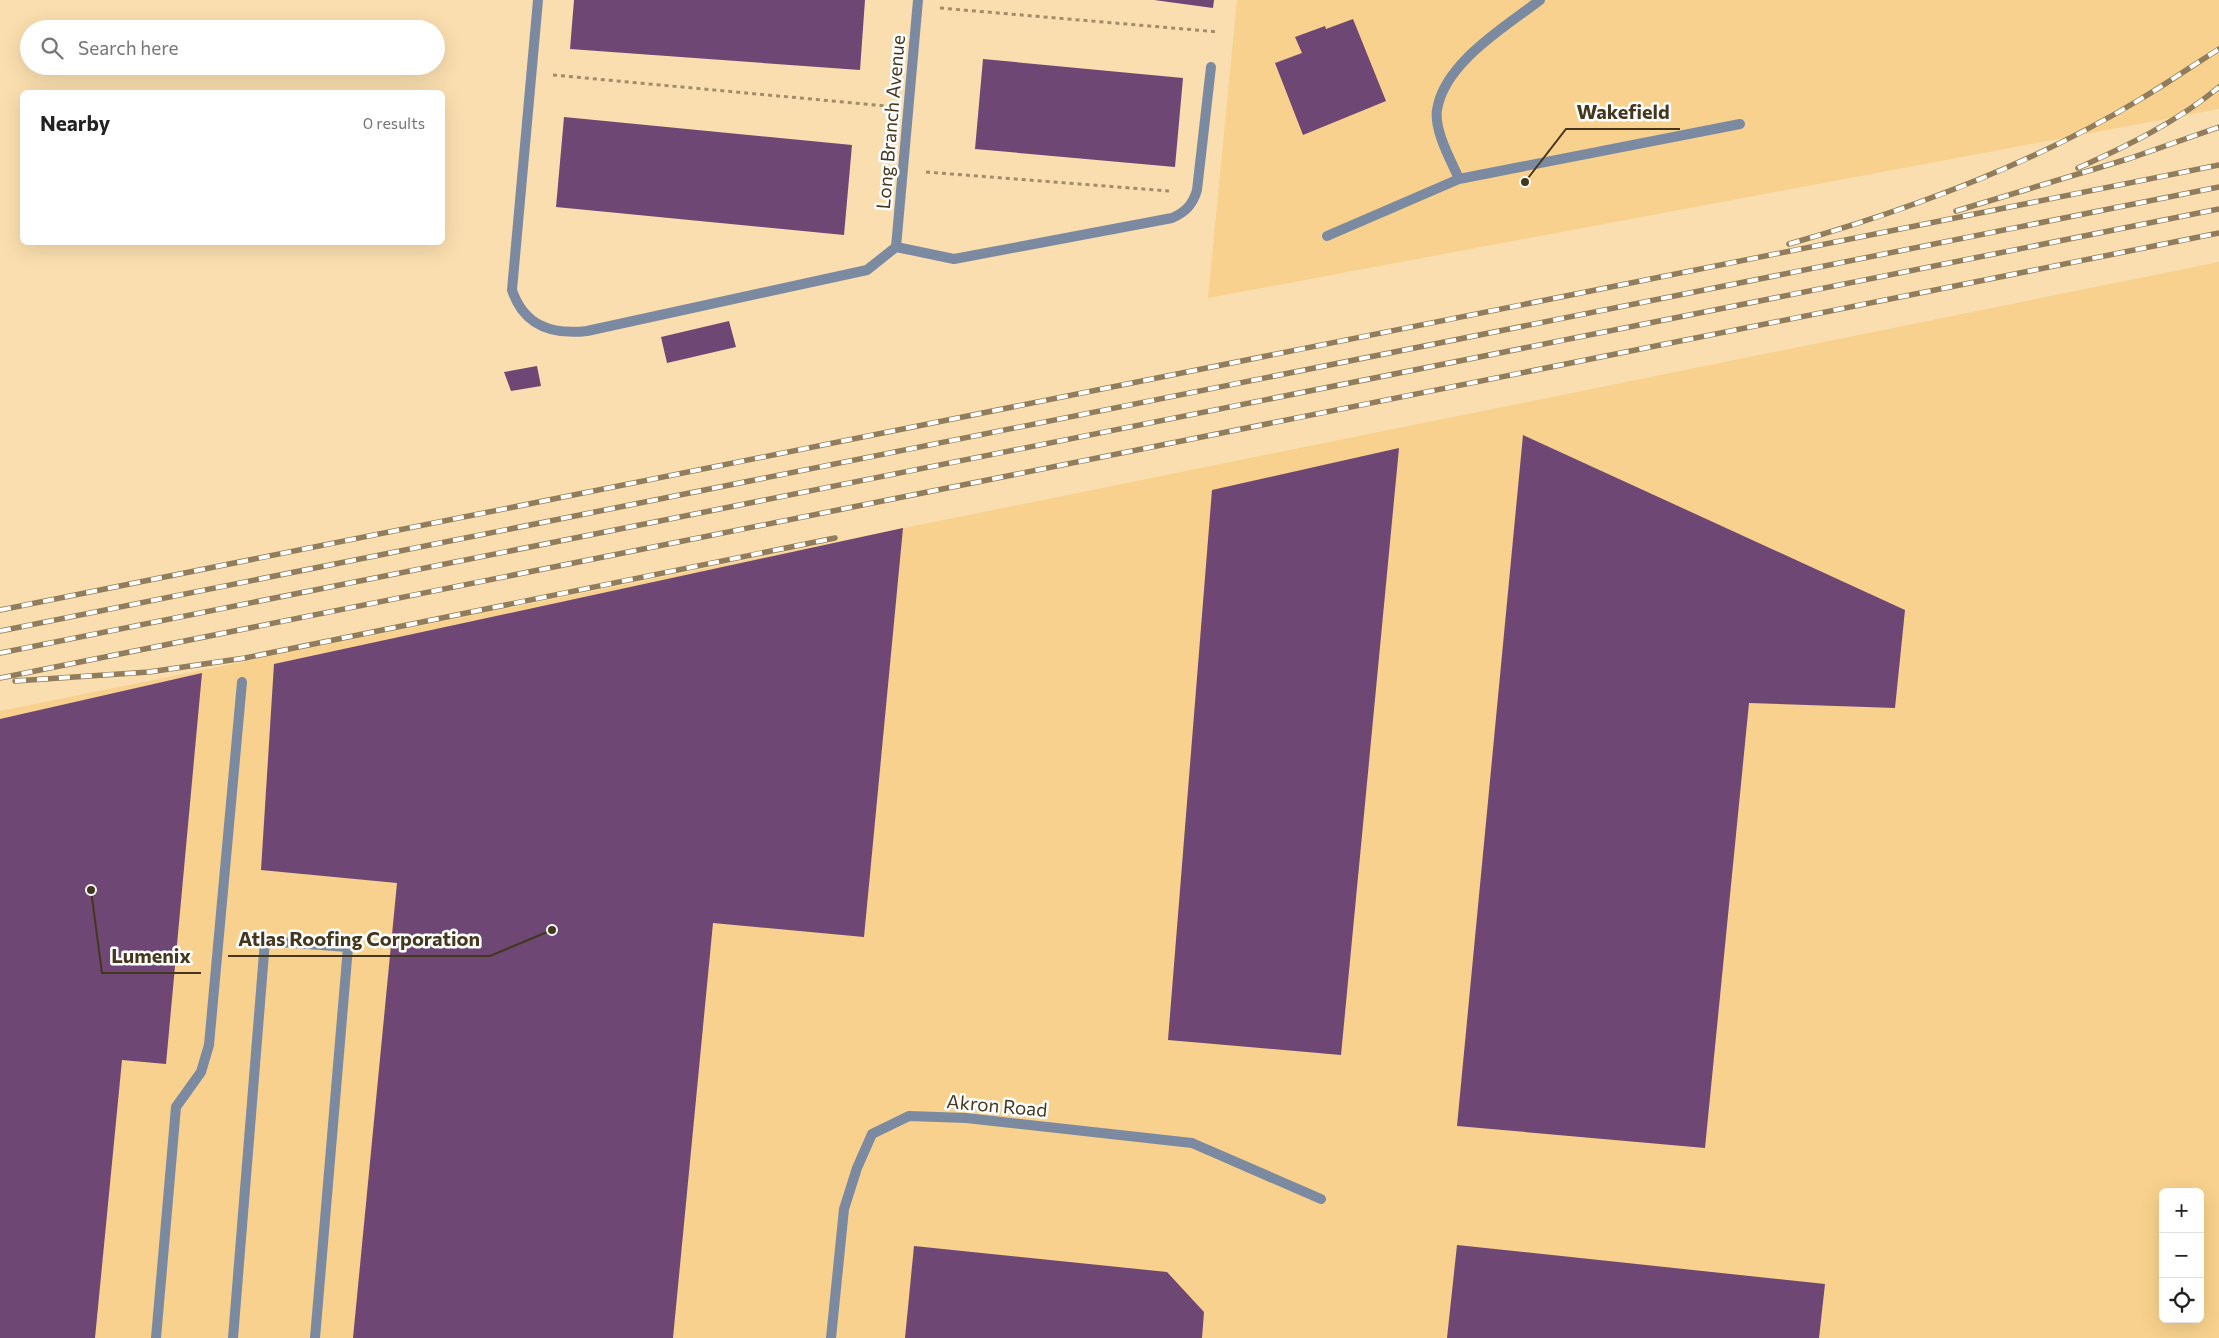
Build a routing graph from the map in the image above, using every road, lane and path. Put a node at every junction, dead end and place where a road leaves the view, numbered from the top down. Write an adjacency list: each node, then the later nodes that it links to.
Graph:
1 (538, 0): 13 (street)
2 (1540, 0): 10 (street)
3 (917, 3): 4 (path); 9 (street, Long Branch Avenue)
4 (1219, 32)
5 (1210, 66): 11 (street)
6 (555, 75): 7 (path)
7 (864, 104)
8 (1740, 124): 10 (street)
9 (903, 170): 11 (path); 13 (street, Long Branch Avenue)
10 (1459, 178): 12 (street)
11 (1196, 193): 13 (street)
12 (1327, 236)
13 (896, 247)
14 (242, 682): 16 (street)
15 (1322, 1199): 19 (street, Akron Road)
16 (156, 1338)
17 (233, 1338): 18 (street)
18 (315, 1338)
19 (831, 1338)

